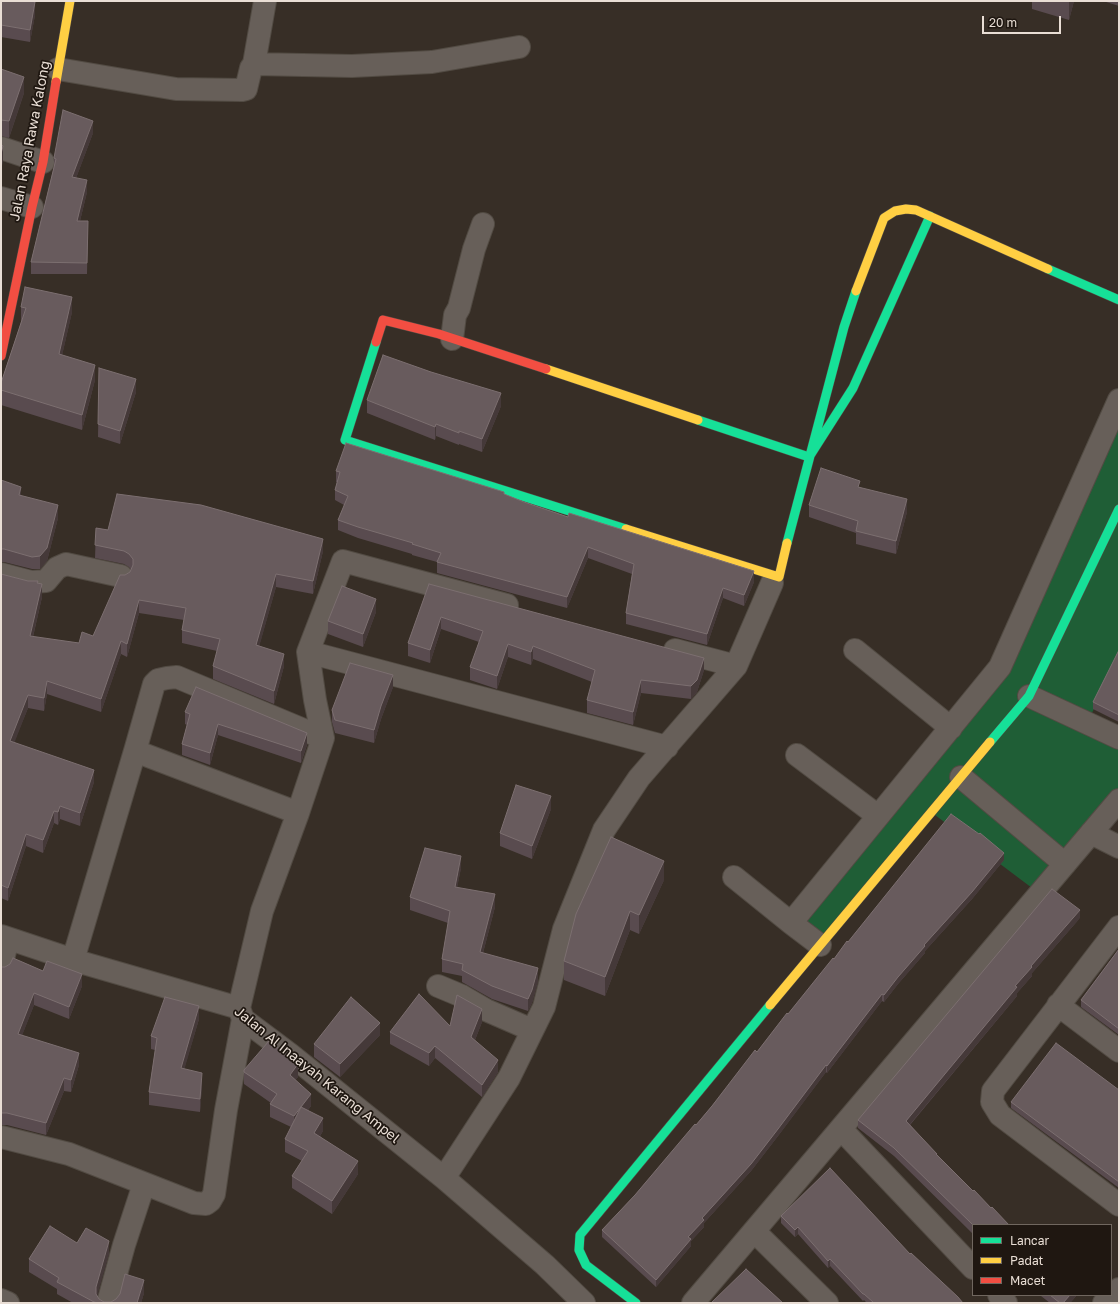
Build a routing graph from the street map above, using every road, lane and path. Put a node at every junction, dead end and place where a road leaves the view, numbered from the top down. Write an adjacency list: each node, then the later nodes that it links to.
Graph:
1 (70, 1): 5 (street, Jalan Raya Rawa Kalong)
2 (265, 1): 4 (street)
3 (519, 47): 4 (street)
4 (254, 64): 5 (street)
5 (58, 70): 7 (street, Jalan Raya Rawa Kalong)
6 (1, 148): 7 (street)
7 (43, 162): 9 (street, Jalan Raya Rawa Kalong)
8 (1, 198): 9 (street)
9 (32, 207): 14 (street, Jalan Raya Rawa Kalong)
10 (930, 216): 12 (street); 16 (street); 16 (street)
11 (483, 224): 13 (street)
12 (1119, 300)
13 (452, 338): 16 (street); 16 (street)
14 (1, 356)
15 (1119, 400): 27 (street)
16 (809, 457)
17 (1119, 510): 26 (street)
18 (1, 574): 19 (street)
19 (121, 576)
20 (772, 583): 25 (street)
21 (528, 611): 24 (street)
22 (659, 646): 25 (street)
23 (855, 650): 27 (street)
24 (308, 652): 28 (street); 30 (street)
25 (736, 666): 30 (street)
26 (1029, 696): 29 (street); 33 (street)
27 (951, 728): 36 (street)
28 (323, 738): 31 (street); 35 (street)
29 (1119, 738)
30 (667, 747): 49 (street)
31 (135, 752): 35 (street); 44 (street)
32 (797, 755): 36 (street)
33 (961, 777): 39 (street); 42 (street)
34 (1119, 800): 37 (street)
35 (298, 812): 48 (street)
36 (878, 816): 42 (street)
37 (1091, 833): 38 (street); 39 (street)
38 (1119, 847)
39 (1065, 864): 51 (street)
40 (734, 878): 42 (street)
41 (1119, 927): 47 (street)
42 (806, 935): 63 (street)
43 (5, 937): 44 (street, Jalan Al Inaayah Karang Ampel); 45 (street)
44 (73, 960): 48 (street, Jalan Al Inaayah Karang Ampel)
45 (1, 967)
46 (438, 986): 49 (street)
47 (1058, 1005): 50 (street); 55 (street)
48 (241, 1013): 53 (street, Jalan Al Inaayah Karang Ampel); 54 (street)
49 (532, 1030): 53 (street)
50 (1119, 1051)
51 (841, 1129): 56 (street); 57 (street)
52 (1, 1137): 54 (street)
53 (444, 1178): 62 (street, Jalan Al Inaayah Karang Ampel)
54 (144, 1184): 61 (street)
55 (1119, 1205)
56 (754, 1231): 64 (street); 65 (street)
57 (972, 1267)
58 (1112, 1296): 66 (street)
59 (1, 1300): 60 (street)
60 (8, 1303)
61 (108, 1303)
62 (584, 1303)
63 (636, 1303)
64 (693, 1303)
65 (827, 1303)
66 (1104, 1303)

